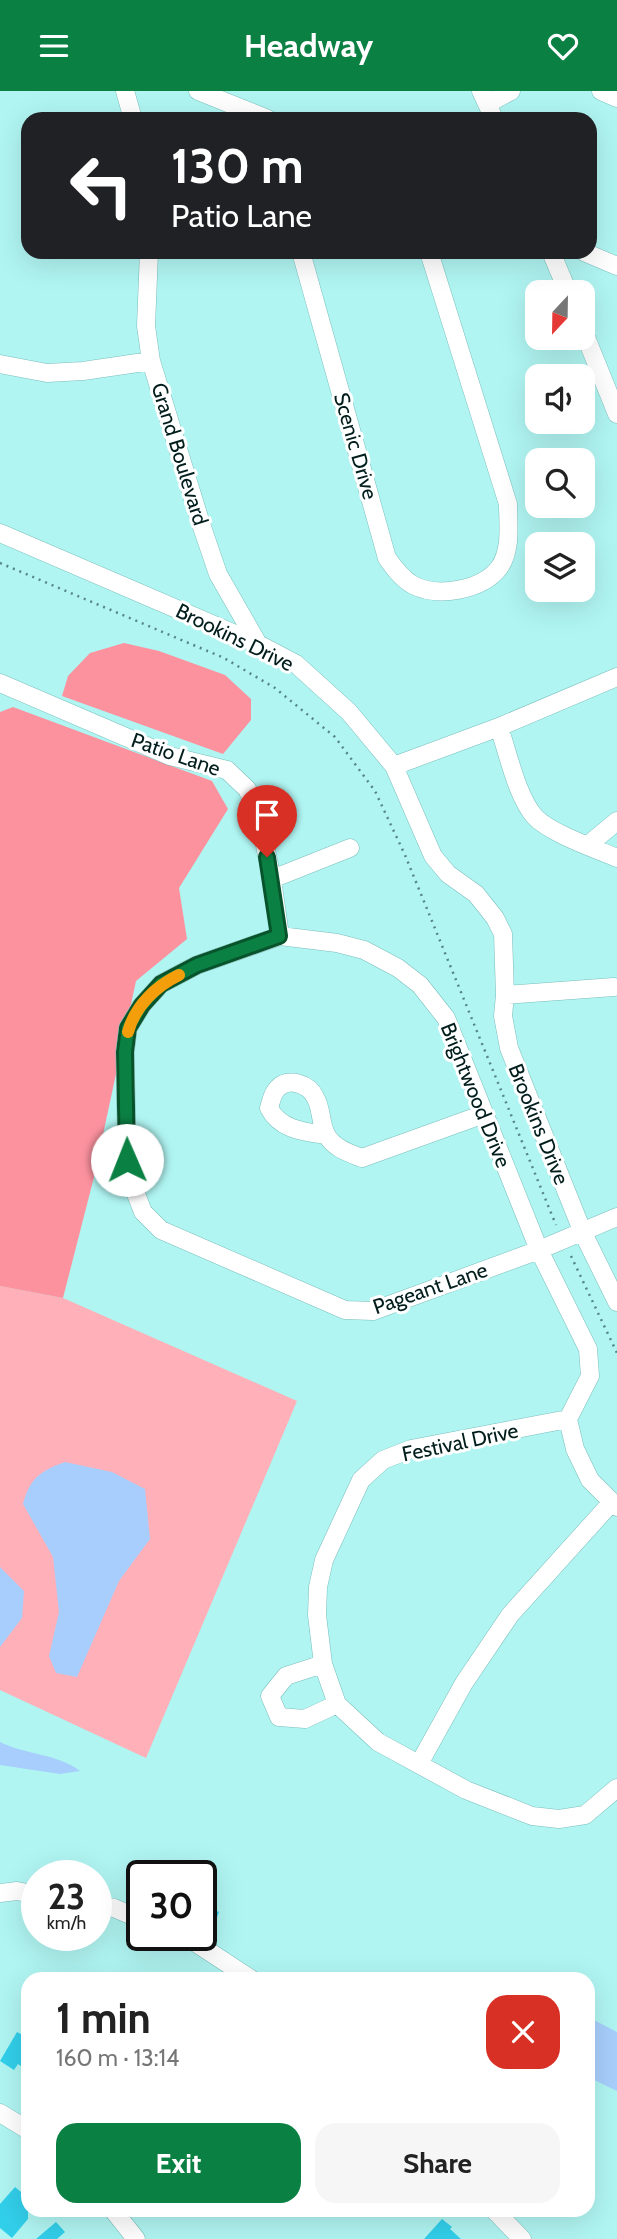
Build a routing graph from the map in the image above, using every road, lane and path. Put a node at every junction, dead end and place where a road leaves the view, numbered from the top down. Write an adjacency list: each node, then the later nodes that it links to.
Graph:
1 (125, 91): 7 (street)
2 (198, 91): 8 (street)
3 (511, 91): 6 (street)
4 (601, 91): 5 (street)
5 (617, 98)
6 (488, 105)
7 (131, 112)
8 (250, 112)
9 (597, 258): 14 (street)
10 (149, 259): 17 (street, Grand Boulevard)
11 (303, 259): 12 (street, Scenic Drive)
12 (431, 259)
13 (554, 259): 15 (street)
14 (617, 266)
15 (563, 280)
16 (591, 350): 19 (street)
17 (151, 361): 18 (street); 21 (street, Grand Boulevard)
18 (0, 364)
19 (617, 414)
20 (0, 533): 21 (street, Brookins Drive)
21 (258, 644): 25 (street, Brookins Drive)
22 (617, 677): 24 (street)
23 (0, 683): 30 (street, Patio Lane)
24 (499, 727): 25 (street); 27 (street)
25 (394, 766): 33 (street, Brookins Drive)
26 (617, 821): 27 (street)
27 (588, 845): 29 (street)
28 (350, 848): 30 (street)
29 (617, 858)
30 (272, 879): 31 (street, Patio Lane)
31 (279, 936): 34 (street, Brightwood Drive); 37 (street, Brightwood Drive)
32 (614, 987): 33 (street)
33 (505, 995): 38 (street, Brookins Drive)
34 (484, 1114): 35 (street); 39 (street, Brightwood Drive)
35 (326, 1135)
36 (617, 1217): 38 (street, Pageant Lane)
37 (161, 1230): 39 (street, Pageant Lane)
38 (583, 1233): 39 (street, Pageant Lane); 41 (street, Brookins Drive)
39 (539, 1250): 43 (street, Brightwood Drive)
40 (569, 1252): 42 (path)
41 (617, 1302)
42 (617, 1353)
43 (568, 1419): 44 (street); 45 (street, Festival Drive)
44 (614, 1505): 47 (street)
45 (323, 1664): 46 (street, Festival Drive); 46 (street)
46 (337, 1704): 47 (street, Festival Drive)
47 (419, 1764): 48 (street, Festival Drive)
48 (617, 1788)
49 (21, 1892): 50 (street)
50 (0, 1893)
51 (208, 1951): 52 (street)
52 (240, 1972)
53 (0, 2113): 54 (street)
54 (21, 2126)
55 (119, 2217): 57 (street)
56 (501, 2217): 58 (street)
57 (136, 2239)
58 (522, 2239)

